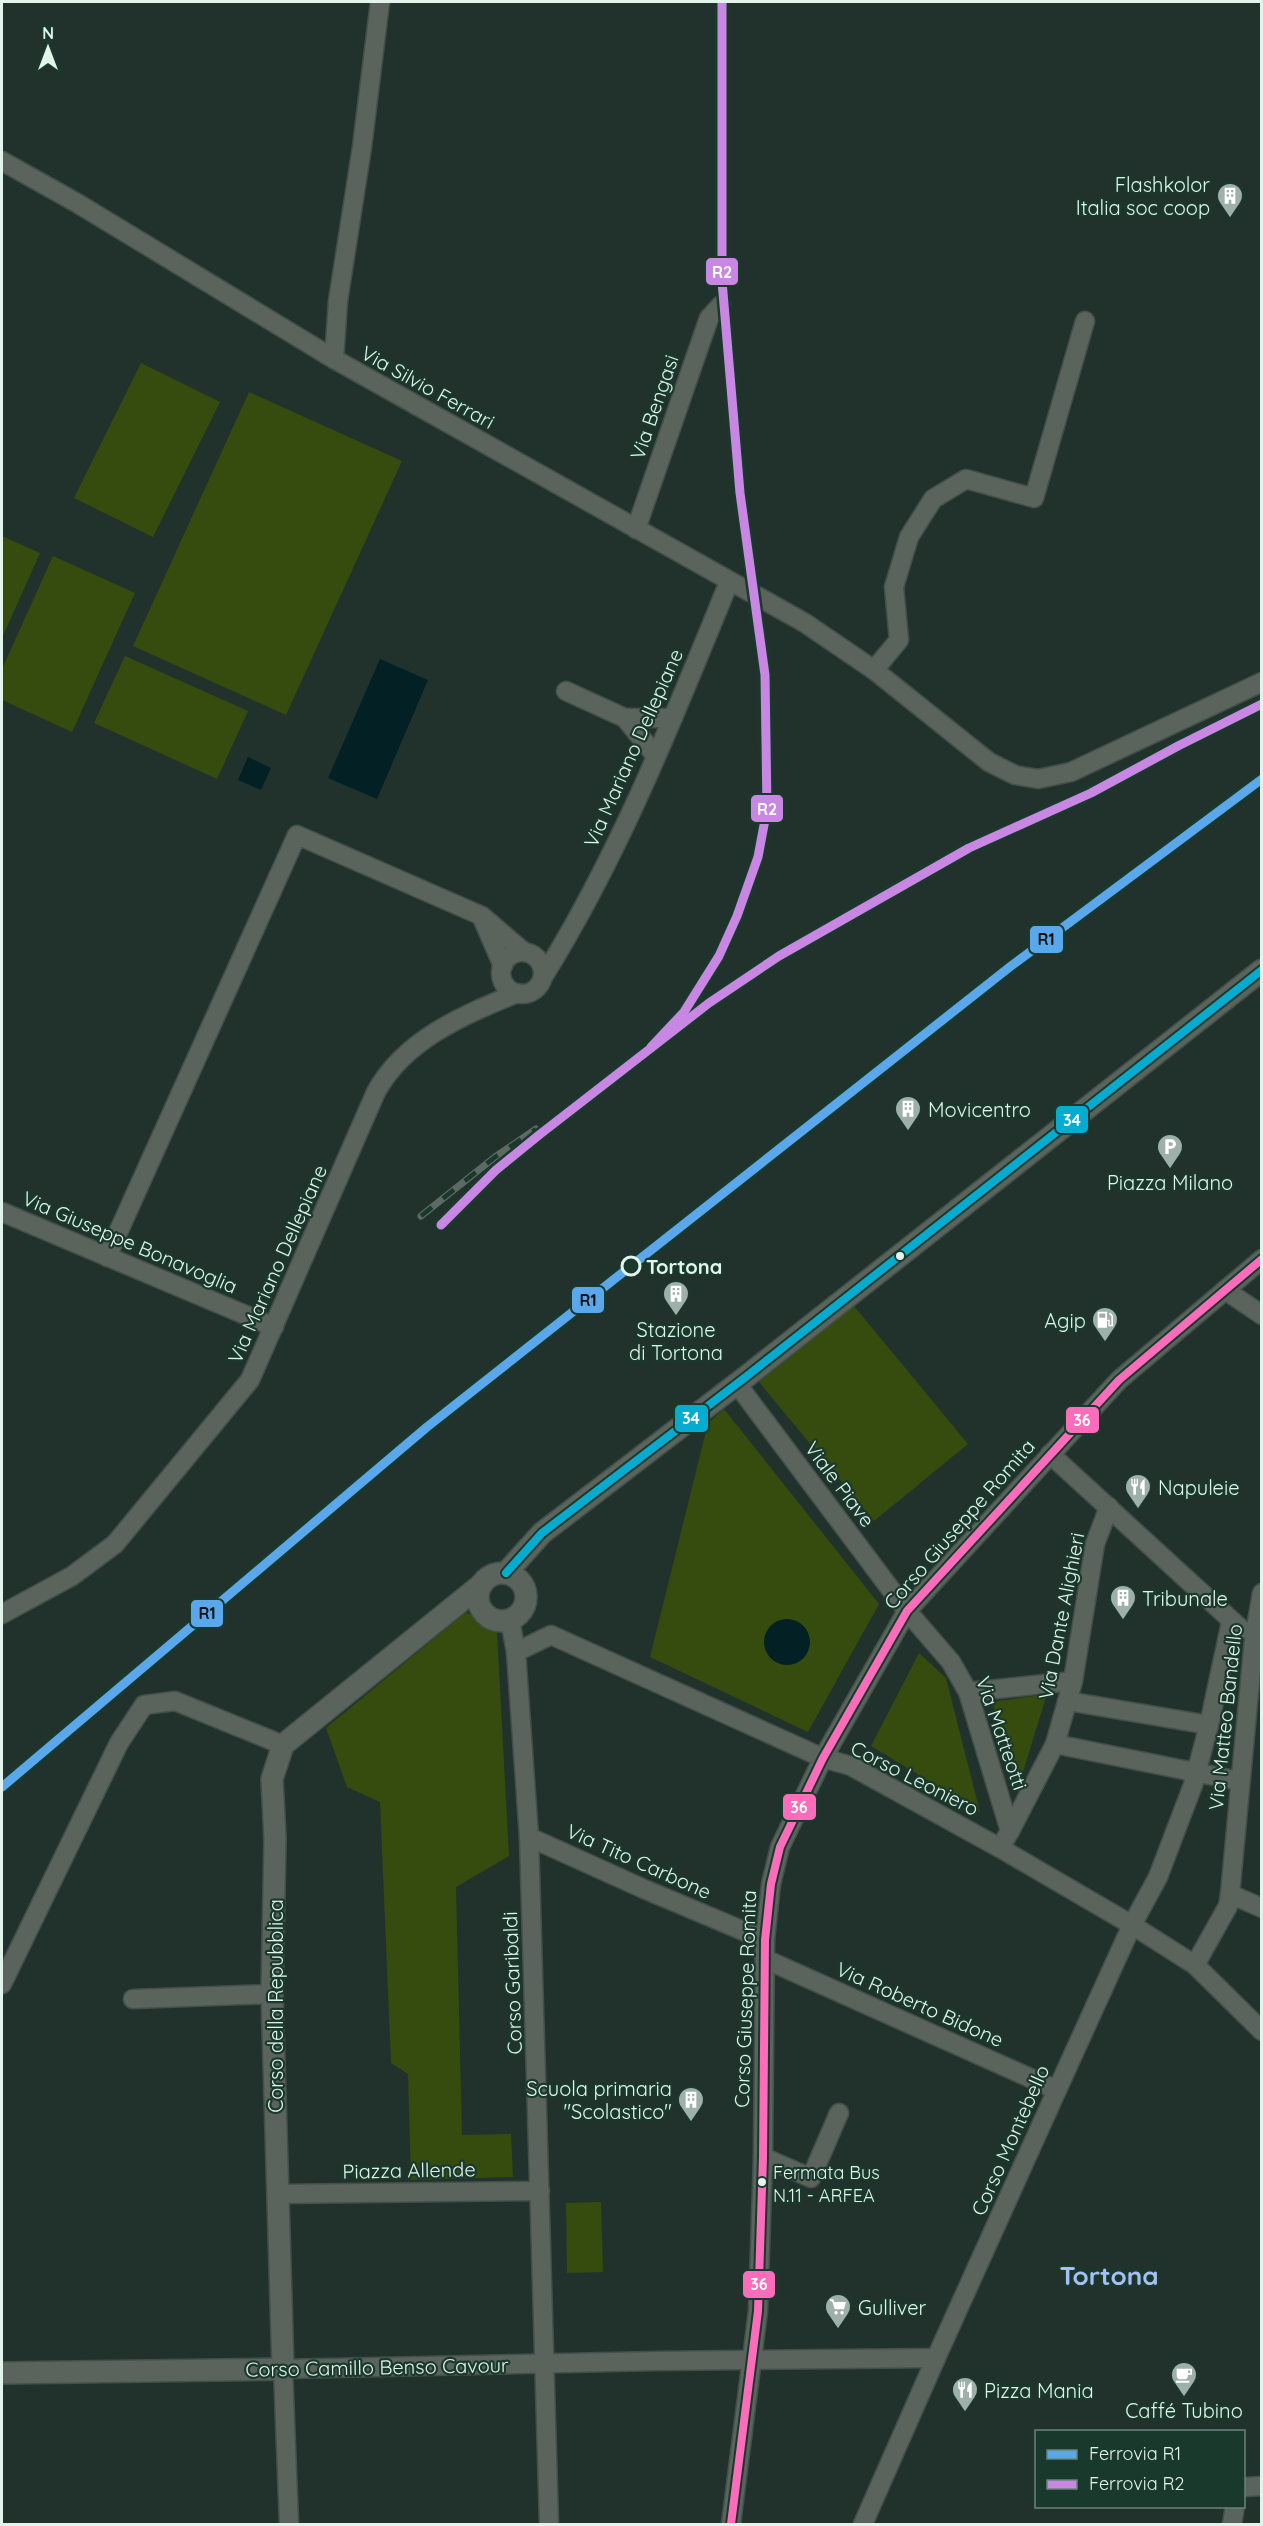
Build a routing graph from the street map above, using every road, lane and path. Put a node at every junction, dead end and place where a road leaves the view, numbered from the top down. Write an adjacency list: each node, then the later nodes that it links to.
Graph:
1 (380, 2): 5 (street)
2 (2, 161): 5 (street, Via Silvio Ferrari)
3 (721, 305): 6 (street, Via Bengasi)
4 (1085, 321): 8 (street)
5 (334, 359): 6 (street, Via Silvio Ferrari)
6 (636, 529): 7 (street, Via Silvio Ferrari)
7 (729, 582): 8 (street, Via Silvio Ferrari); 12 (street, Via Mariano Dellepiane)
8 (874, 670): 9 (street, Via Silvio Ferrari)
9 (1262, 682)
10 (566, 691): 11 (street)
11 (625, 718): 12 (street); 13 (street)
12 (673, 718): 13 (street, Via Mariano Dellepiane)
13 (656, 756): 15 (street, Via Mariano Dellepiane)
14 (482, 916): 16 (street); 18 (street); 23 (street)
15 (572, 930): 16 (street, Via Mariano Dellepiane); 19 (street, Via Mariano Dellepiane)
16 (528, 953): 18 (street, Via Mariano Dellepiane); 19 (street)
17 (1262, 970): 28 (street)
18 (503, 973): 20 (street); 21 (street, Via Mariano Dellepiane)
19 (543, 977): 20 (street, Via Mariano Dellepiane)
20 (517, 993): 21 (street, Via Mariano Dellepiane)
21 (467, 1013): 27 (street, Via Mariano Dellepiane)
22 (2, 1212): 23 (street, Via Giuseppe Bonavoglia)
23 (107, 1257): 27 (street, Via Giuseppe Bonavoglia)
24 (1262, 1259): 25 (street, Corso Giuseppe Romita)
25 (1225, 1290): 26 (street); 29 (street, Corso Giuseppe Romita)
26 (1262, 1315)
27 (274, 1327): 35 (street, Via Mariano Dellepiane)
28 (737, 1384): 31 (street); 34 (street, Viale Piave)
29 (1050, 1454): 30 (street); 34 (street, Corso Giuseppe Romita)
30 (1110, 1507): 37 (street); 40 (street, Via Dante Alighieri)
31 (506, 1573): 32 (street); 36 (street)
32 (482, 1584): 36 (street); 45 (street)
33 (1262, 1593): 38 (street, Via Matteo Bandello)
34 (907, 1611): 41 (street, Via Matteotti); 46 (street, Corso Giuseppe Romita)
35 (2, 1614)
36 (510, 1620): 39 (street, Corso Garibaldi)
37 (1231, 1622): 38 (street); 43 (street, Corso Montebello)
38 (1258, 1642): 48 (street, Via Matteo Bandello)
39 (516, 1652): 46 (street, Corso Leoniero); 50 (street, Corso Garibaldi)
40 (1073, 1681): 41 (street); 42 (street, Via Dante Alighieri)
41 (968, 1692): 49 (street, Via Matteotti)
42 (1067, 1701): 43 (street); 44 (street, Via Dante Alighieri)
43 (1209, 1725): 47 (street, Corso Montebello)
44 (1055, 1744): 47 (street); 49 (street, Via Dante Alighieri)
45 (283, 1746): 58 (street); 59 (street, Corso della Repubblica)
46 (823, 1758): 51 (street, Corso Leoniero); 55 (street, Corso Giuseppe Romita)
47 (1196, 1773): 48 (street); 54 (street, Corso Montebello)
48 (1239, 1781): 52 (street, Via Matteo Bandello)
49 (1010, 1830): 51 (street)
50 (529, 1837): 55 (street, Via Tito Carbone); 65 (street, Corso Garibaldi)
51 (1000, 1848): 54 (street, Corso Leoniero)
52 (1230, 1894): 53 (street); 57 (street, Via Matteo Bandello)
53 (1262, 1908)
54 (1132, 1925): 57 (street, Corso Leoniero); 62 (street, Corso Montebello)
55 (765, 1940): 56 (street, Corso Giuseppe Romita)
56 (765, 1959): 62 (street, Via Roberto Bidone); 64 (street, Corso Giuseppe Romita)
57 (1195, 1965): 61 (street, Corso Leoniero)
58 (2, 1984)
59 (272, 1995): 60 (street); 66 (street, Corso della Repubblica)
60 (133, 1999)
61 (1262, 2031)
62 (1057, 2090): 67 (street, Corso Montebello)
63 (840, 2114): 64 (street)
64 (763, 2157): 68 (street, Corso Giuseppe Romita)
65 (540, 2191): 66 (street, Piazza Allende); 69 (street, Corso Garibaldi)
66 (278, 2194): 70 (street, Corso della Repubblica)
67 (936, 2358): 68 (street, Corso Camillo Benso Cavour); 78 (street, Corso Montebello)
68 (752, 2359): 69 (street, Corso Camillo Benso Cavour); 77 (street, Corso Giuseppe Romita)
69 (545, 2363): 70 (street, Corso Camillo Benso Cavour); 76 (street, Corso Garibaldi)
70 (283, 2369): 71 (street, Corso Camillo Benso Cavour); 75 (street, Corso della Repubblica)
71 (2, 2373)
72 (1262, 2486): 73 (street)
73 (1245, 2487)
74 (1235, 2508): 79 (street)
75 (289, 2524)
76 (549, 2524)
77 (730, 2524)
78 (863, 2524)
79 (1232, 2524)

